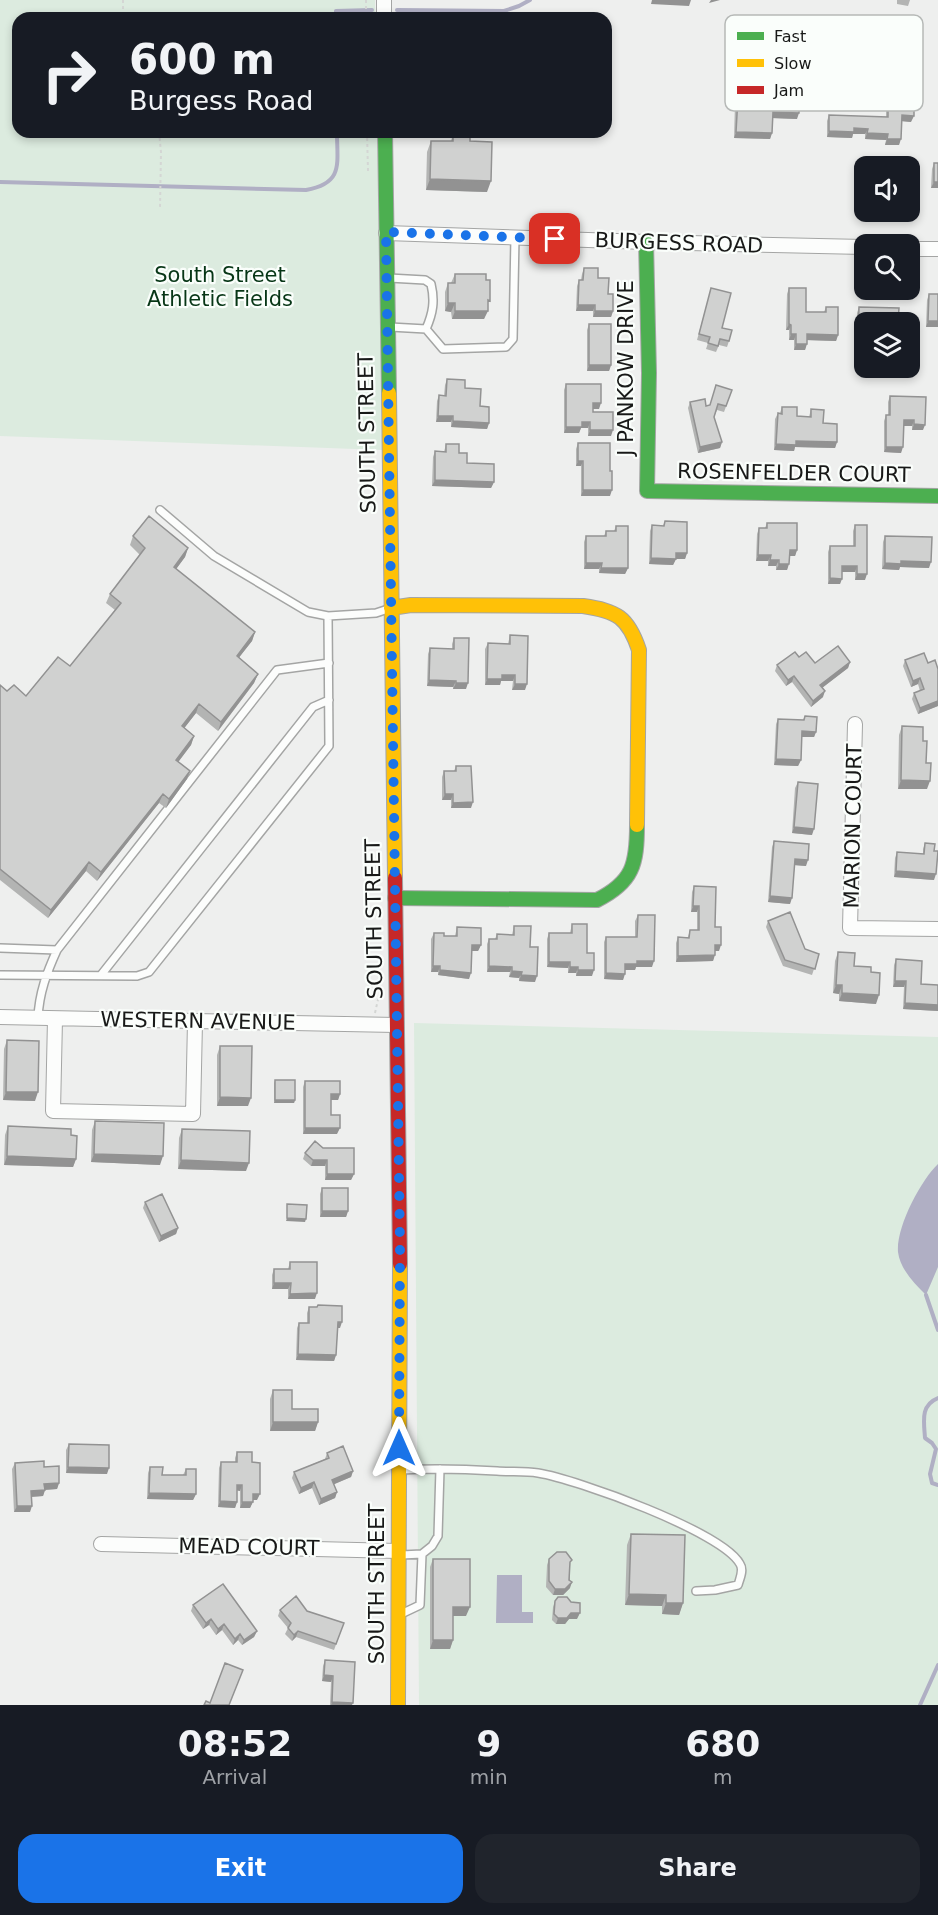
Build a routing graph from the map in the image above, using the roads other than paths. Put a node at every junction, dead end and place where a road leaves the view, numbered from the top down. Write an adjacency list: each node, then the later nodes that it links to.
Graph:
1 (385, 138): 2 (street, SOUTH STREET)
2 (386, 232): 3 (street, BURGESS ROAD); 8 (street, SOUTH STREET)
3 (515, 237): 4 (street, BURGESS ROAD); 10 (lane)
4 (646, 242): 5 (street, BURGESS ROAD); 11 (street, J PANKOW DRIVE)
5 (854, 248)
6 (920, 249): 7 (street)
7 (938, 249)
8 (386, 278): 9 (street, SOUTH STREET); 10 (lane)
9 (387, 327): 10 (lane); 14 (street, SOUTH STREET)
10 (426, 329)
11 (650, 491): 12 (street, ROSENFELDER COURT)
12 (938, 496)
13 (160, 510): 15 (lane)
14 (391, 608): 15 (lane); 19 (street, SOUTH STREET); 19 (street)
15 (328, 616): 16 (lane)
16 (329, 663): 17 (lane); 22 (lane)
17 (329, 699): 25 (lane); 25 (lane)
18 (855, 724): 20 (street, MARION COURT)
19 (394, 898): 30 (street, SOUTH STREET)
20 (938, 929)
21 (0, 948): 22 (lane)
22 (57, 950): 24 (lane)
23 (0, 975): 24 (lane)
24 (46, 975): 25 (lane); 27 (lane)
25 (101, 975)
26 (0, 1017): 27 (street, WESTERN AVENUE)
27 (38, 1018): 28 (street, WESTERN AVENUE)
28 (55, 1019): 29 (street, WESTERN AVENUE); 29 (street)
29 (195, 1022): 30 (street, WESTERN AVENUE)
30 (396, 1025): 32 (street, SOUTH STREET)
31 (440, 1469): 32 (lane); 35 (lane); 36 (lane)
32 (399, 1471): 34 (street, SOUTH STREET)
33 (101, 1544): 34 (street, MEAD COURT)
34 (398, 1553): 35 (lane); 37 (street, SOUTH STREET)
35 (422, 1554): 37 (lane)
36 (696, 1591)
37 (398, 1615): 38 (street, SOUTH STREET)
38 (398, 1705)

